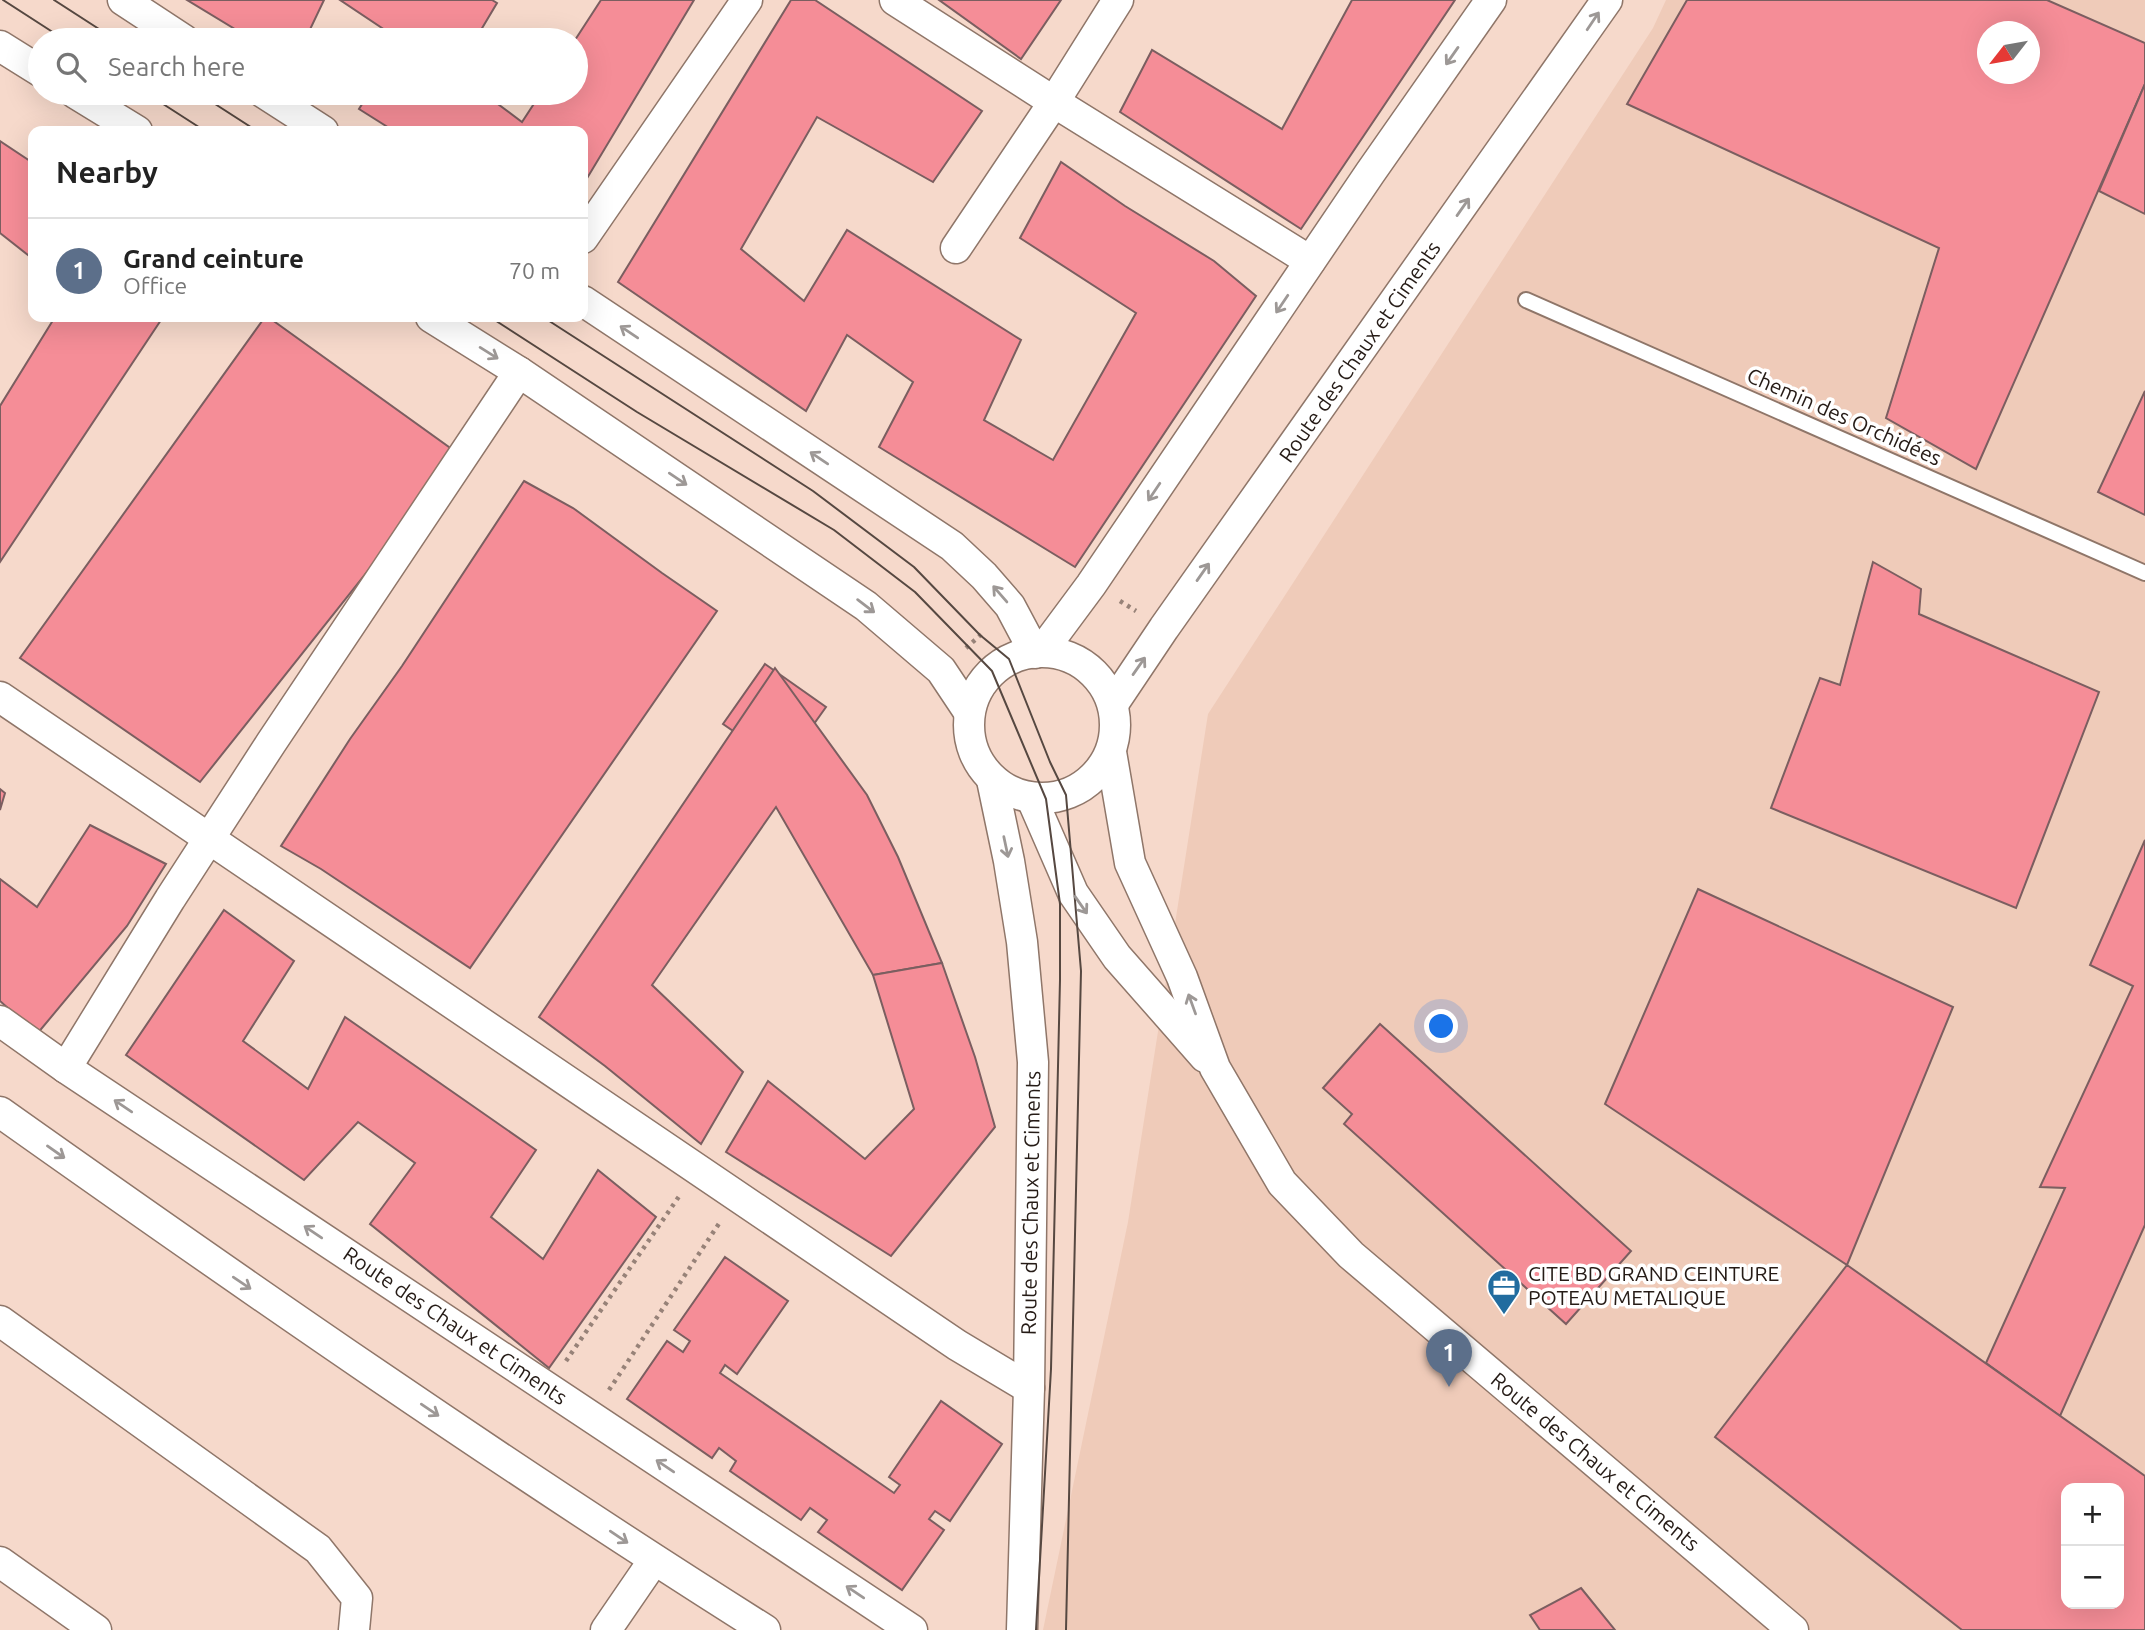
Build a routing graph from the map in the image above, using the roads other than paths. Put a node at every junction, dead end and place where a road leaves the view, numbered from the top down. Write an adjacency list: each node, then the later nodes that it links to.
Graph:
1 (123, 0): 7 (street)
2 (747, 0): 15 (street)
3 (895, 0): 10 (street)
4 (1118, 0): 10 (street)
5 (1491, 0): 17 (street, one-way to 17)
6 (1607, 0): 25 (street, Route des Chaux et Ciments, one-way to 6)
7 (166, 28)
8 (0, 46): 9 (street)
9 (28, 64)
10 (1054, 102): 16 (street); 17 (street)
11 (95, 105): 13 (street)
12 (283, 105): 14 (street)
13 (129, 126)
14 (315, 126)
15 (588, 231)
16 (956, 248)
17 (1310, 261): 23 (street, one-way to 23)
18 (1526, 299): 22 (lane, Chemin des Orchidées)
19 (588, 304): 23 (street, one-way to 19)
20 (439, 322): 21 (street, one-way to 21)
21 (519, 372): 26 (street, one-way to 26); 30 (street)
22 (2145, 573)
23 (1038, 652): 25 (street); 26 (street)
24 (0, 697): 30 (street)
25 (1113, 704): 27 (street)
26 (970, 712): 28 (street)
27 (1111, 752): 29 (street); 33 (street, Route des Chaux et Ciments, one-way to 27)
28 (992, 780): 29 (street); 36 (street, Route des Chaux et Ciments, one-way to 36)
29 (1032, 799): 33 (street, Route des Chaux et Ciments, one-way to 33)
30 (209, 839): 32 (street); 36 (street)
31 (0, 1021): 32 (street, Route des Chaux et Ciments)
32 (66, 1068): 43 (street, Route des Chaux et Ciments, one-way to 32)
33 (1215, 1068): 45 (street, Route des Chaux et Ciments)
34 (0, 1112): 37 (street, one-way to 37)
35 (0, 1321): 40 (street)
36 (1029, 1388): 44 (street, Route des Chaux et Ciments)
37 (654, 1560): 41 (street); 42 (street)
38 (0, 1562): 39 (street)
39 (96, 1630)
40 (354, 1630)
41 (606, 1630)
42 (765, 1630)
43 (912, 1630)
44 (1023, 1630)
45 (1793, 1630)

